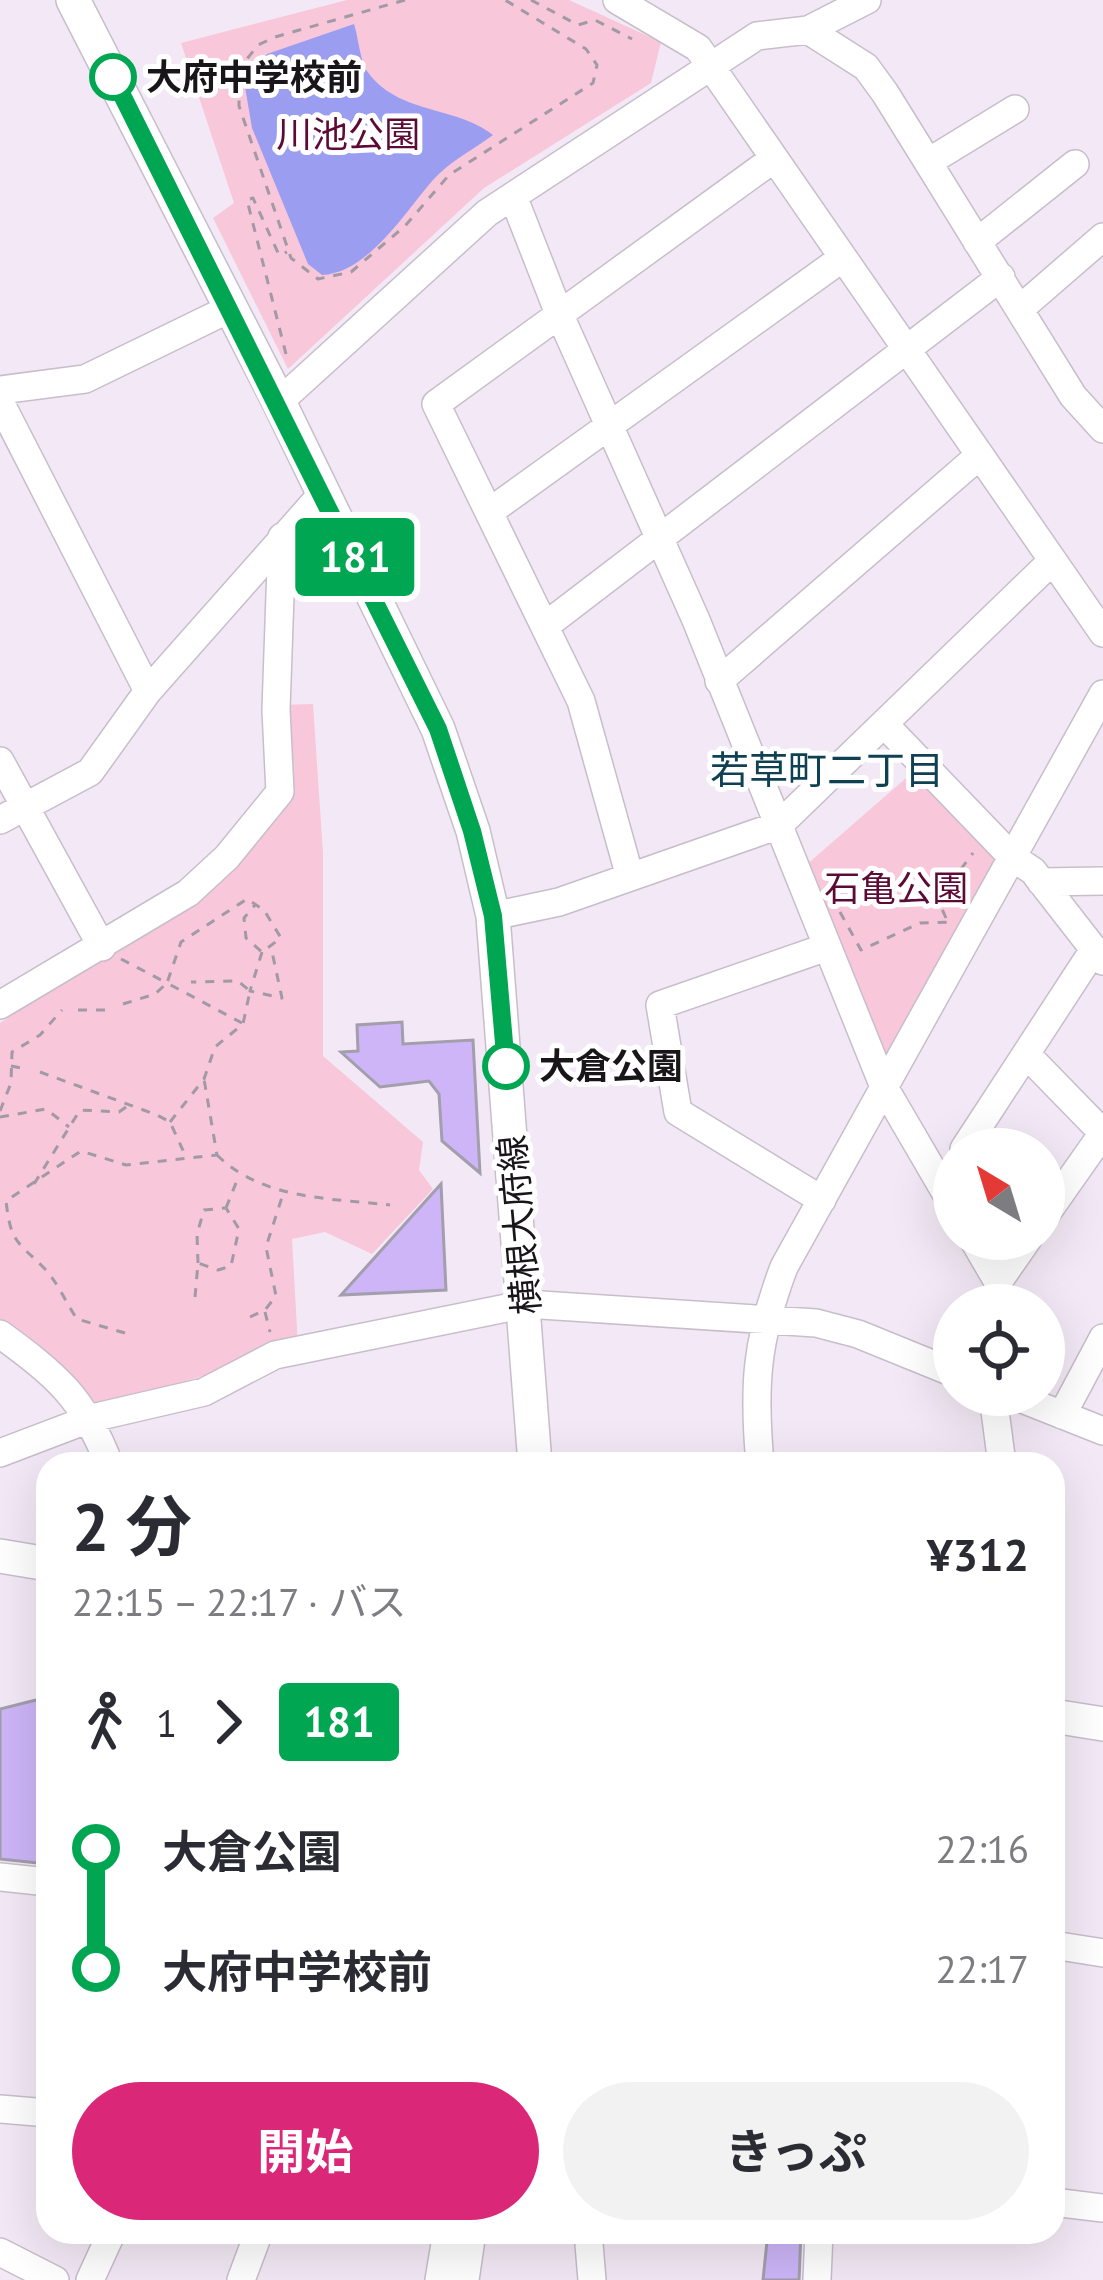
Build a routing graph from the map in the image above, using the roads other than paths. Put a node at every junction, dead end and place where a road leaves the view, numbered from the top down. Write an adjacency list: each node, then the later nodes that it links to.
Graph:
1 (73, 0): 15 (main road, 横根大府線)
2 (617, 0): 5 (street)
3 (867, 0): 4 (street)
4 (816, 17): 5 (street); 8 (street)
5 (709, 68): 7 (street); 10 (street)
6 (1015, 109): 8 (street)
7 (772, 160): 13 (street); 17 (street)
8 (930, 161): 12 (street)
9 (1075, 164): 12 (street)
10 (513, 196): 17 (street); 20 (street)
11 (1103, 237): 16 (street)
12 (977, 242): 14 (street)
13 (841, 259): 18 (street); 22 (street)
14 (1000, 277): 16 (street); 18 (street)
15 (231, 308): 19 (street); 20 (main road, 横根大府線)
16 (1021, 308): 23 (street)
17 (558, 311): 22 (street); 26 (street)
18 (905, 350): 24 (street); 28 (street)
19 (0, 390)
20 (279, 401): 25 (main road, 横根大府線)
21 (0, 402): 33 (street)
22 (610, 424): 26 (street); 28 (street)
23 (1103, 429)
24 (980, 455): 29 (street); 32 (street)
25 (323, 493): 27 (street); 43 (main road, 横根大府線)
26 (492, 510): 30 (street)
27 (282, 538): 33 (street); 45 (street)
28 (661, 542): 30 (street); 32 (street)
29 (1052, 561): 31 (street); 35 (street)
30 (545, 626): 40 (street)
31 (1103, 633)
32 (719, 681): 38 (street)
33 (148, 691): 37 (street)
34 (1099, 710): 39 (street)
35 (885, 725): 38 (street); 39 (street)
36 (0, 761): 37 (street)
37 (12, 814): 45 (street)
38 (779, 825): 40 (street); 44 (street)
39 (1012, 857): 42 (street); 49 (street)
40 (630, 877): 43 (street)
41 (1103, 881): 42 (street)
42 (1041, 882): 46 (street)
43 (493, 916): 55 (main road, 横根大府線)
44 (824, 948): 49 (street); 54 (street)
45 (107, 951): 47 (street)
46 (1098, 956): 48 (street)
47 (0, 1005)
48 (1026, 1054): 50 (street); 51 (street)
49 (884, 1087): 52 (street); 54 (street)
50 (978, 1128)
51 (1103, 1133): 53 (street)
52 (933, 1160)
53 (1065, 1186)
54 (822, 1200): 56 (street)
55 (526, 1304): 56 (street); 63 (street); 66 (main road, 横根大府線)
56 (764, 1318): 59 (street); 67 (street)
57 (0, 1334): 63 (street)
58 (1103, 1338): 60 (street)
59 (933, 1364)
60 (1065, 1409)
61 (996, 1416): 68 (street)
62 (1065, 1416): 64 (street)
63 (92, 1418): 65 (street); 69 (street)
64 (1103, 1431)
65 (105, 1452)
66 (535, 1452)
67 (759, 1452)
68 (1000, 1452)
69 (0, 1453)
70 (0, 1556): 71 (main road)
71 (36, 1562)
72 (1065, 1718): 73 (main road)
73 (1103, 1724)
74 (0, 1876): 75 (street)
75 (36, 1880)
76 (1065, 1947): 77 (street)
77 (1103, 1954)
78 (0, 2109): 79 (street)
79 (36, 2112)
80 (1065, 2204): 81 (street)
81 (1103, 2209)
82 (106, 2244): 90 (street)
83 (254, 2244): 91 (street)
84 (445, 2244): 92 (street)
85 (470, 2244): 93 (street)
86 (589, 2244): 94 (street)
87 (818, 2244): 95 (street)
88 (0, 2252): 89 (street)
89 (55, 2280)
90 (90, 2280)
91 (241, 2280)
92 (439, 2280)
93 (465, 2280)
94 (592, 2280)
95 (817, 2280)

